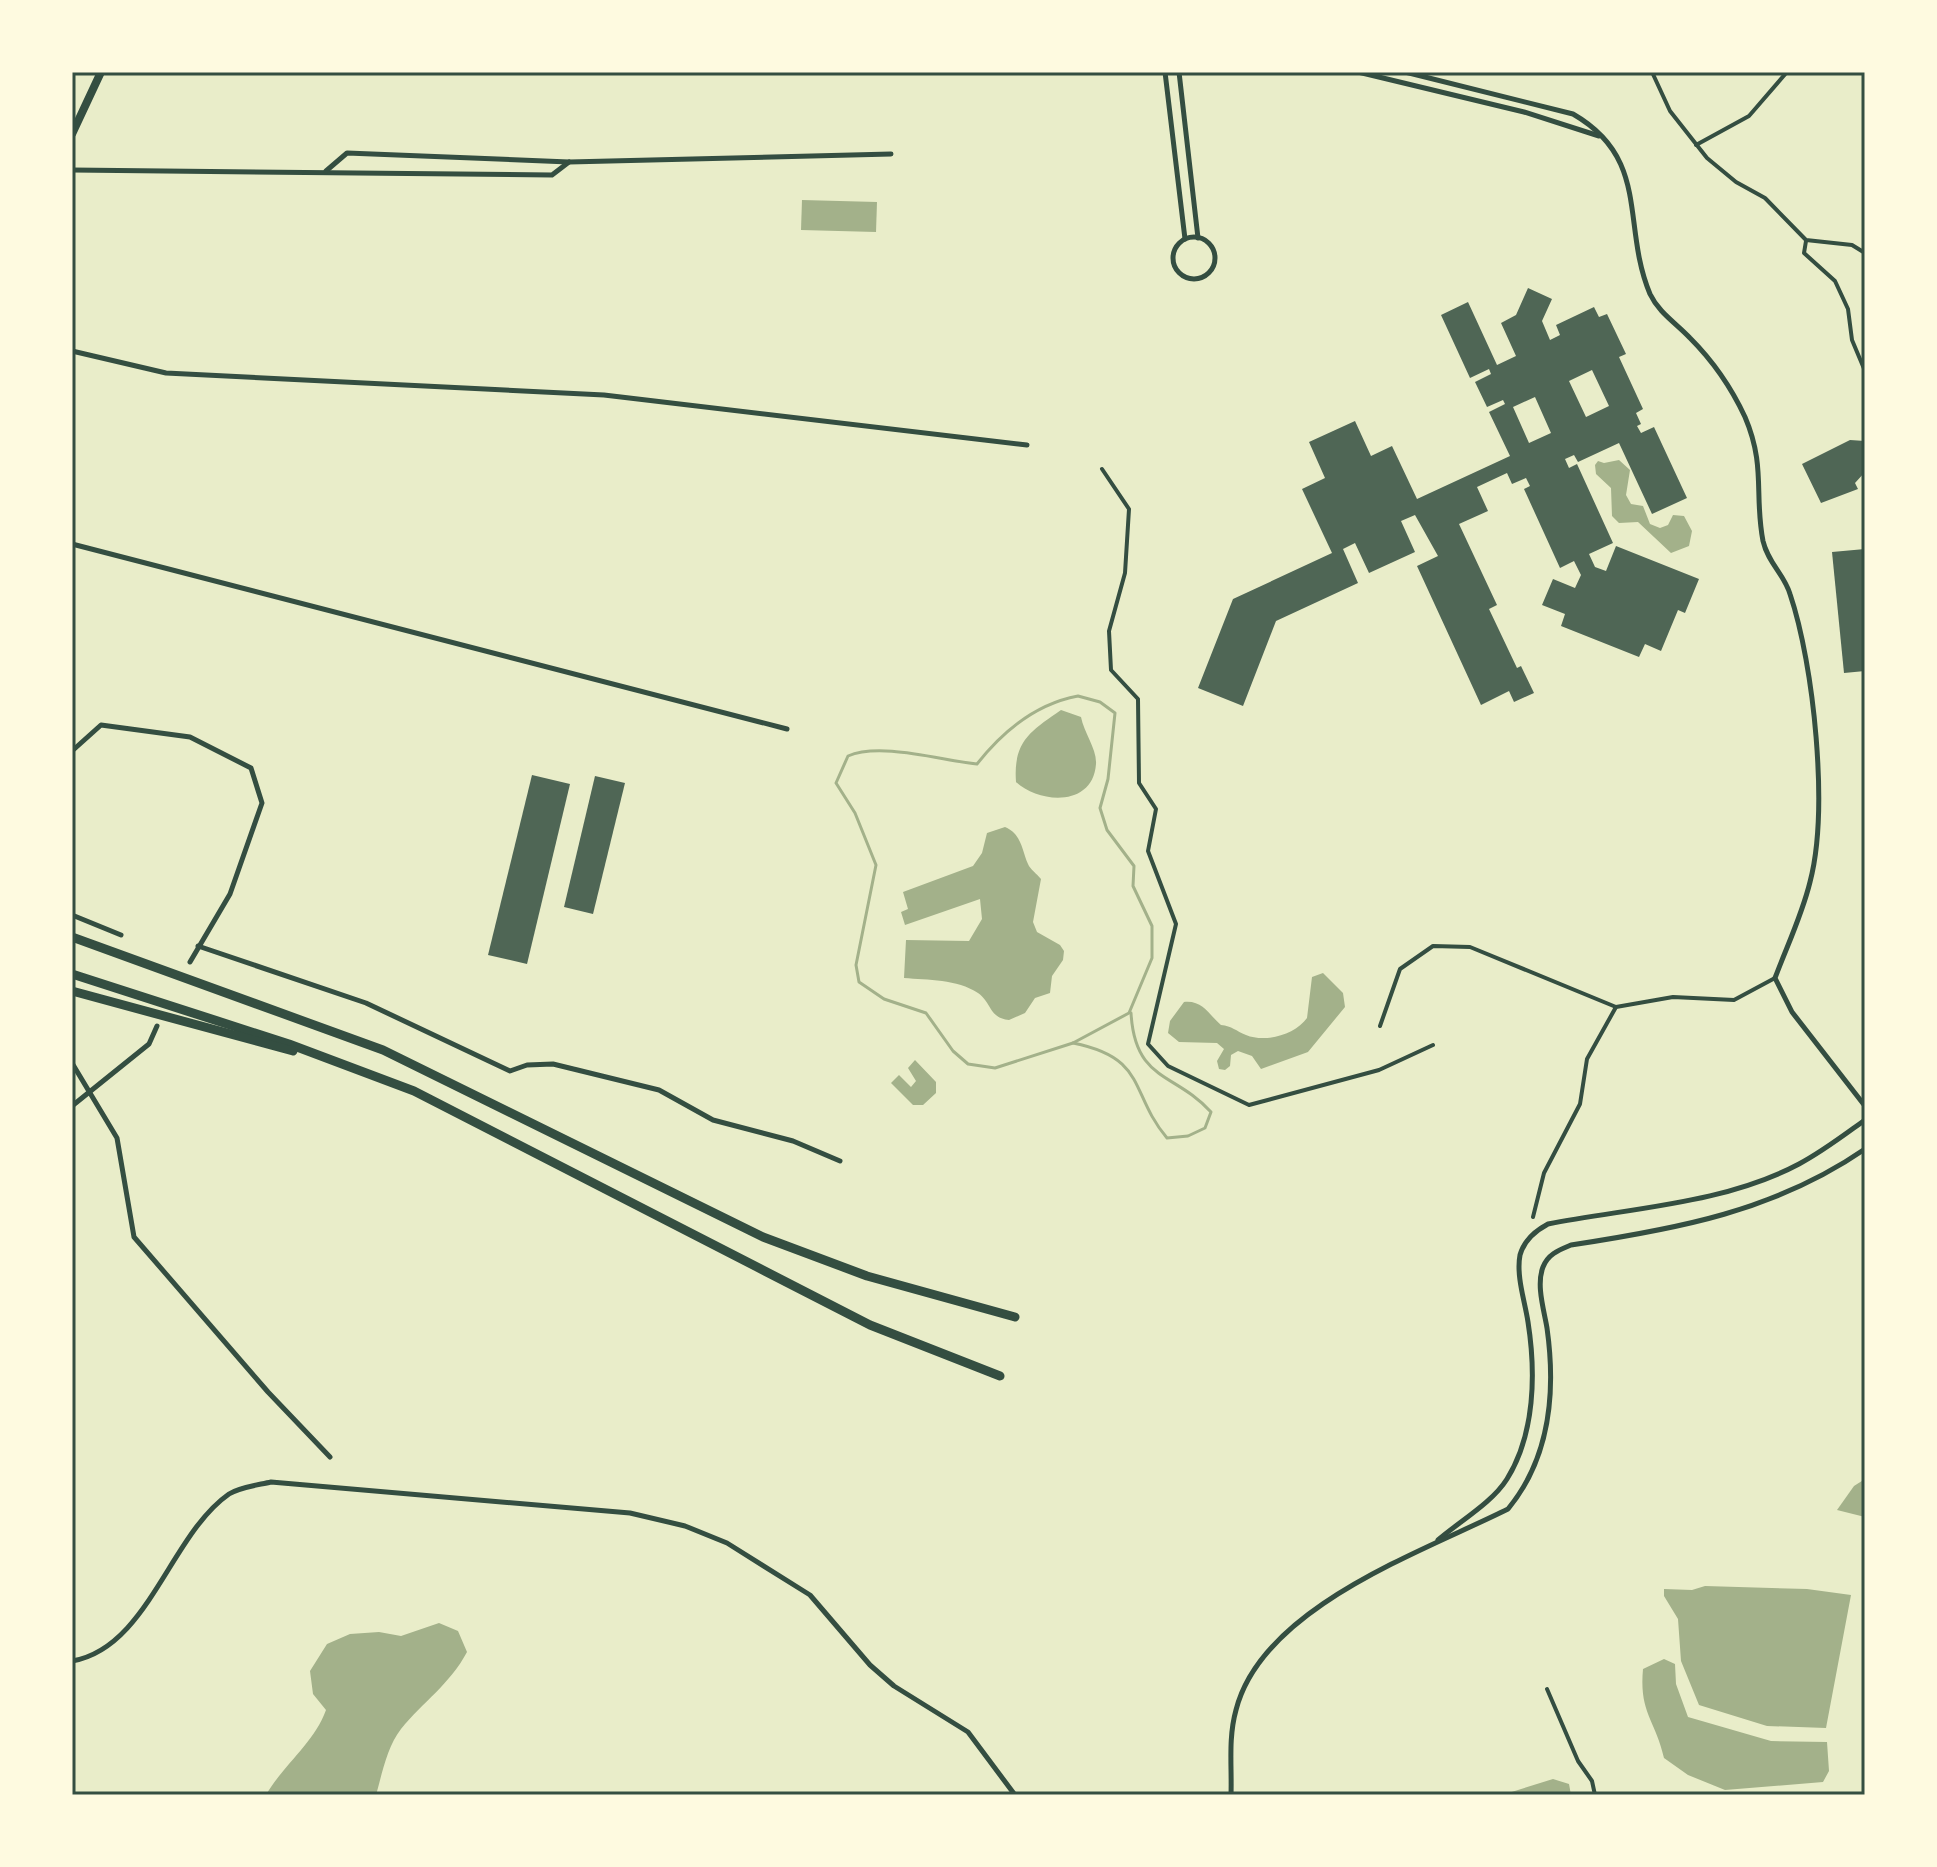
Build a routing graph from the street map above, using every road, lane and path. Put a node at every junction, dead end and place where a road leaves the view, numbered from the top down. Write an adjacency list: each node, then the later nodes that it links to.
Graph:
1 (101, 72): 8 (main road)
2 (1165, 72): 16 (street)
3 (1179, 72): 15 (street)
4 (1358, 72): 9 (street)
5 (1405, 72): 9 (street)
6 (1652, 72): 10 (street)
7 (1787, 72): 10 (street)
8 (72, 134)
9 (1600, 136): 32 (street)
10 (1696, 145): 17 (street)
11 (891, 154): 12 (street)
12 (569, 162): 14 (street); 14 (street)
13 (72, 170): 14 (street)
14 (326, 171)
15 (1198, 238): 16 (street); 16 (street)
16 (1185, 239)
17 (1806, 240): 18 (street); 20 (street)
18 (1865, 253)
19 (72, 351): 21 (street)
20 (1865, 371)
21 (1027, 445)
22 (1102, 469): 37 (street)
23 (72, 544): 24 (street)
24 (787, 729)
25 (72, 751): 29 (street)
26 (72, 915): 27 (street)
27 (121, 935)
28 (75, 938): 47 (highway)
29 (198, 946): 30 (street); 45 (street)
30 (190, 962)
31 (72, 974): 39 (highway)
32 (1775, 978): 34 (street); 42 (street)
33 (72, 991): 39 (highway)
34 (1616, 1007): 36 (street); 46 (street)
35 (157, 1026): 40 (street)
36 (1380, 1026)
37 (1433, 1045)
38 (72, 1063): 40 (street)
39 (345, 1065): 48 (highway)
40 (91, 1091): 41 (street); 49 (street)
41 (72, 1106)
42 (1865, 1106)
43 (1865, 1120): 50 (street)
44 (1865, 1149): 50 (street)
45 (840, 1161)
46 (1533, 1217)
47 (1015, 1317)
48 (1000, 1376)
49 (330, 1457)
50 (1431, 1545): 54 (street)
51 (72, 1661): 53 (street)
52 (1547, 1689): 55 (street)
53 (1015, 1795)
54 (1231, 1795)
55 (1595, 1795)

